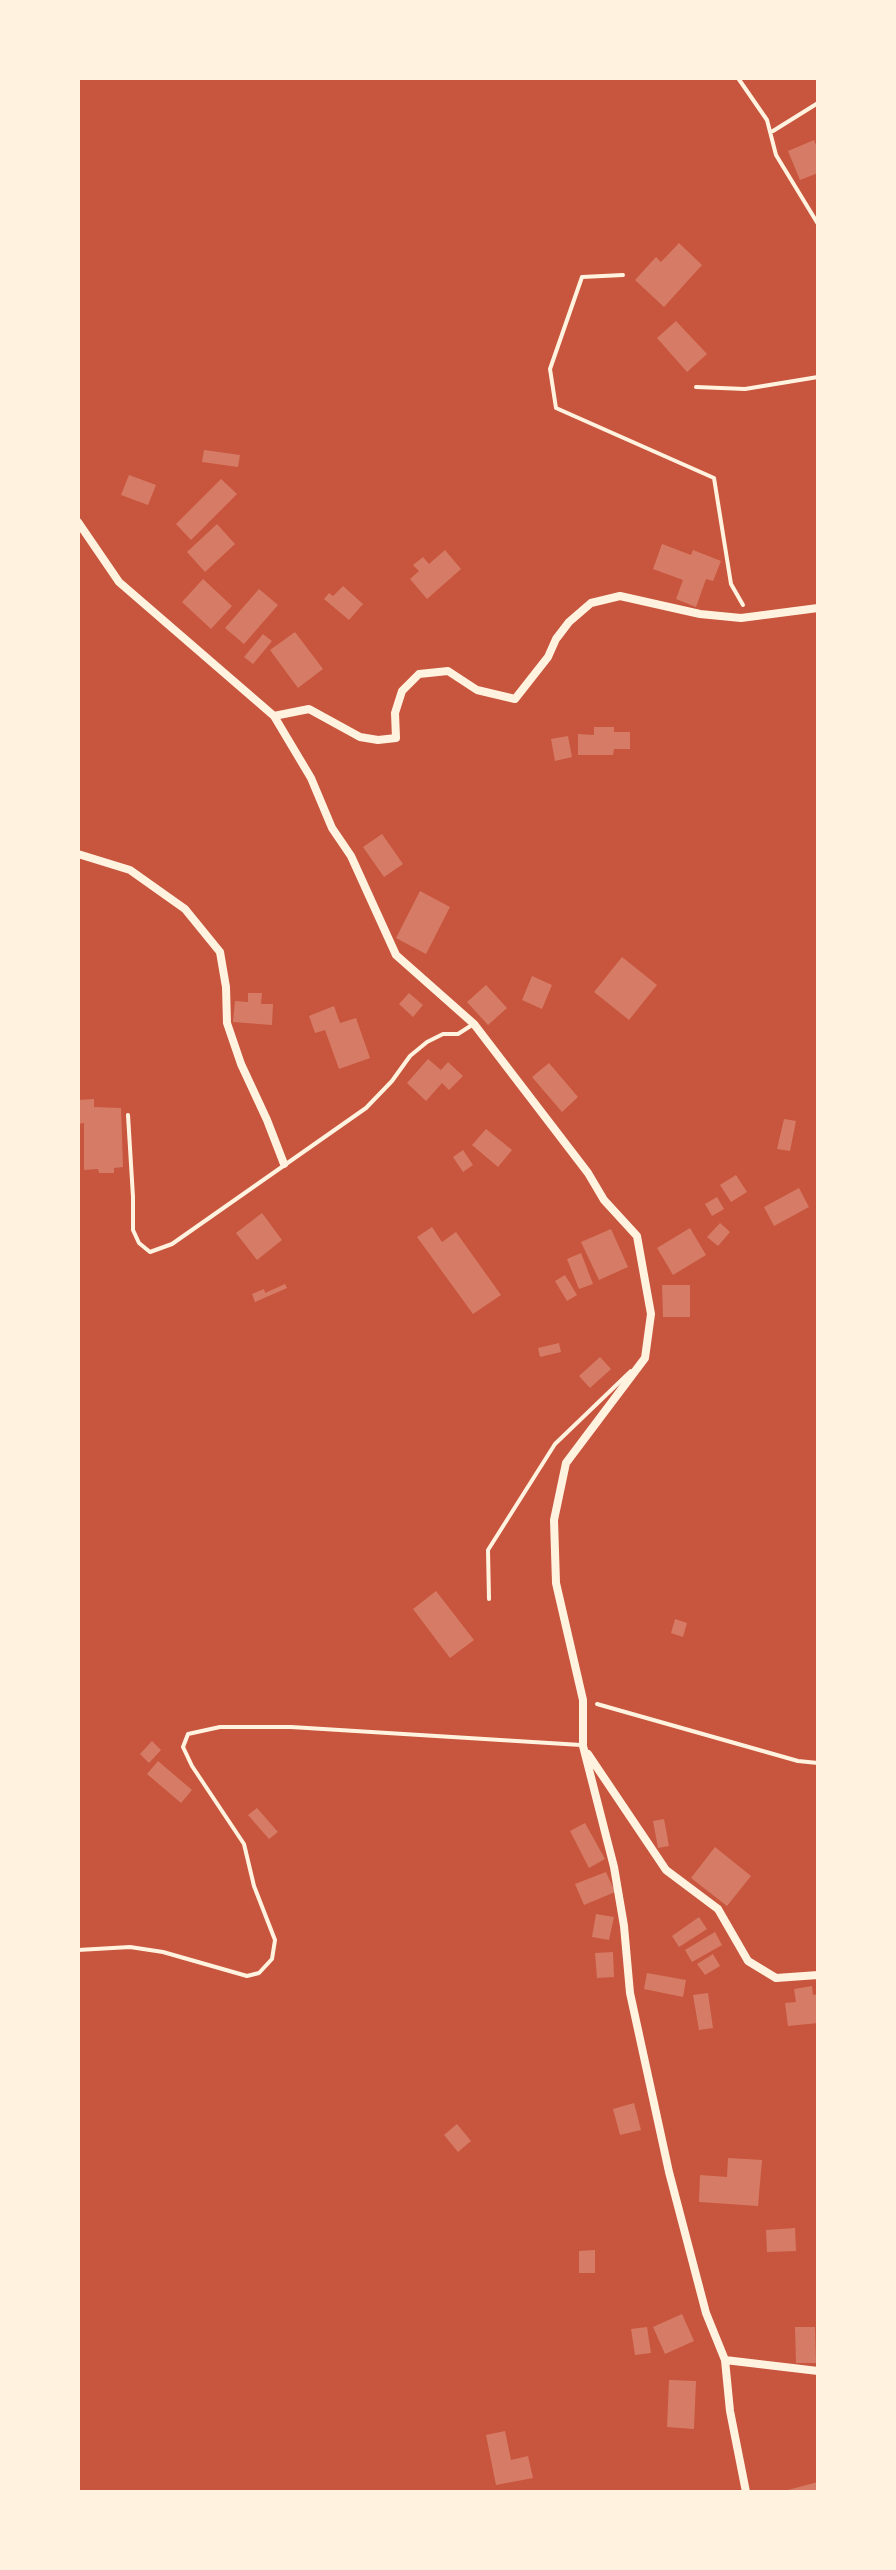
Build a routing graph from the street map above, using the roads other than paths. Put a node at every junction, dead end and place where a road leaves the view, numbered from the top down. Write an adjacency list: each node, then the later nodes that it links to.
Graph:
1 (78, 522): 3 (street)
2 (818, 608): 3 (street)
3 (274, 716): 5 (street)
4 (78, 854): 7 (street)
5 (474, 1024): 7 (lane); 8 (street)
6 (128, 1115): 7 (lane)
7 (284, 1164)
8 (645, 1358): 9 (lane); 10 (street)
9 (489, 1599)
10 (583, 1746): 11 (lane); 12 (street); 13 (street)
11 (78, 1950)
12 (818, 1975)
13 (725, 2360): 14 (street); 15 (street)
14 (818, 2371)
15 (746, 2492)

